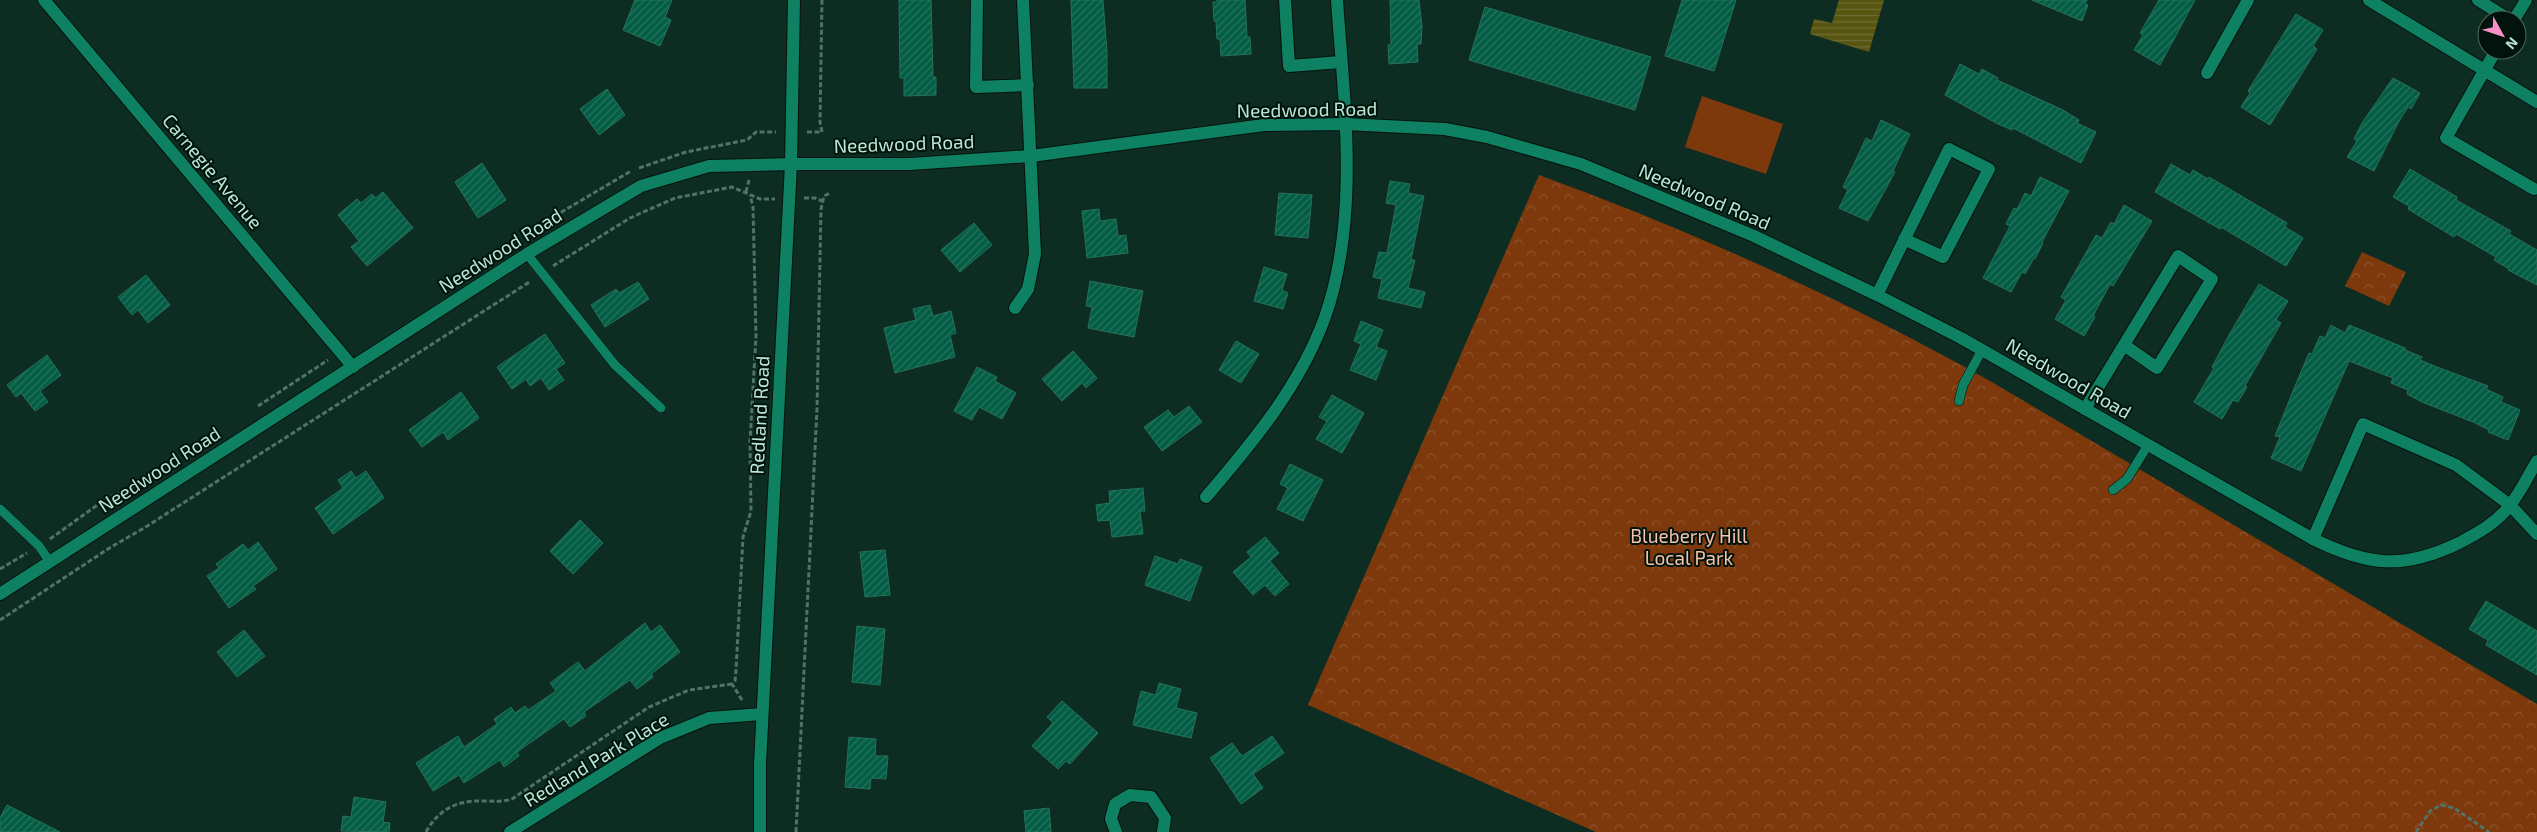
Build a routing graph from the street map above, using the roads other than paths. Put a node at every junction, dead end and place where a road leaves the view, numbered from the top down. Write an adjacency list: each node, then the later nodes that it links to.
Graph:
1 (44, 0): 27 (street, Carnegie Avenue)
2 (794, 0): 19 (street, Redland Road)
3 (977, 0): 15 (street)
4 (1023, 0): 15 (street)
5 (1285, 0): 12 (street)
6 (1337, 0): 12 (street)
7 (2248, 0): 14 (street)
8 (2368, 0): 13 (street)
9 (2478, 0): 10 (street)
10 (2495, 10)
11 (2490, 60): 13 (street)
12 (1341, 62): 17 (street)
13 (2485, 69): 16 (street); 20 (street)
14 (2207, 73)
15 (1028, 85): 18 (street)
16 (2537, 102)
17 (1345, 124): 18 (street, Needwood Road); 23 (street, Needwood Road); 34 (street)
18 (1031, 156): 19 (street, Needwood Road); 24 (street)
19 (791, 164): 22 (street, Needwood Road); 41 (street, Redland Road)
20 (2534, 190)
21 (1904, 239): 21 (street); 23 (street)
22 (527, 254): 27 (street, Needwood Road); 29 (lane)
23 (1876, 295): 26 (street, Needwood Road)
24 (1015, 308)
25 (2124, 345): 25 (street); 30 (street)
26 (1982, 350): 28 (lane); 30 (street, Needwood Road)
27 (352, 366): 39 (street, Needwood Road)
28 (1959, 401)
29 (661, 408)
30 (2085, 409): 31 (street, Needwood Road)
31 (2148, 445): 33 (lane); 38 (street, Needwood Road)
32 (2537, 461): 35 (street, Needwood Road)
33 (2114, 490)
34 (1206, 497)
35 (2510, 506): 37 (street); 38 (street, Needwood Road); 38 (street)
36 (0, 509): 39 (lane)
37 (2537, 534)
38 (2313, 539)
39 (50, 562): 40 (street, Needwood Road)
40 (0, 594)
41 (762, 714): 42 (street, Redland Park Place); 43 (street, Redland Road)
42 (510, 832)
43 (760, 832)
44 (1116, 832): 45 (street)
45 (1162, 832)

